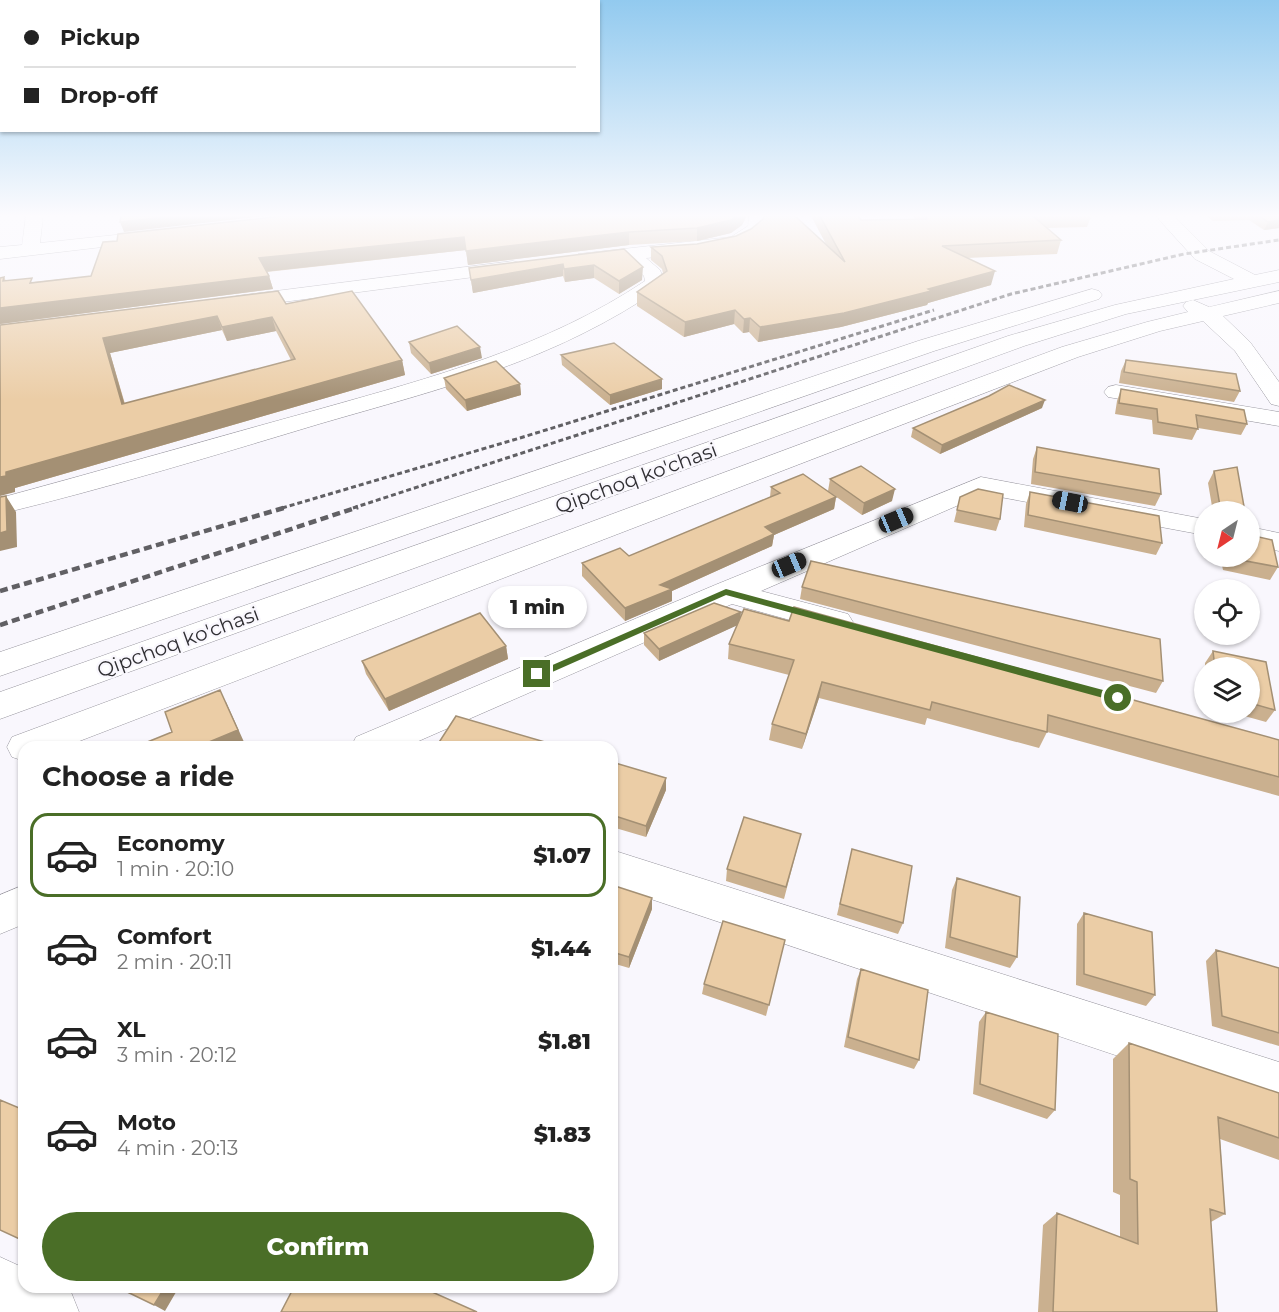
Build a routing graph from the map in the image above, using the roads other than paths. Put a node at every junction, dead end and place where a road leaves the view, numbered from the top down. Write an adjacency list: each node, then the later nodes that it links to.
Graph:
1 (436, 277): 8 (street)
2 (653, 277): 13 (street)
3 (1232, 277): 6 (street, Qipchoq ko'chasi)
4 (1147, 282): 6 (street)
5 (1124, 287): 19 (street, Qipchoq ko'chasi)
6 (1176, 296): 9 (street); 20 (street, Qipchoq ko'chasi)
7 (1279, 297): 9 (street)
8 (214, 305)
9 (1206, 313): 11 (street); 21 (street)
10 (1116, 392): 12 (street)
11 (1279, 399)
12 (1279, 419)
13 (0, 506)
14 (1194, 525): 17 (street)
15 (1260, 538): 16 (street)
16 (1279, 542)
17 (726, 592): 18 (street); 22 (street)
18 (864, 630)
19 (0, 664)
20 (0, 706)
21 (40, 741)
22 (383, 741)
23 (18, 749): 24 (street)
24 (0, 756)
25 (618, 870): 28 (street)
26 (18, 907): 27 (street)
27 (0, 915)
28 (1279, 1086)
29 (0, 1285): 30 (street)
30 (51, 1312)

